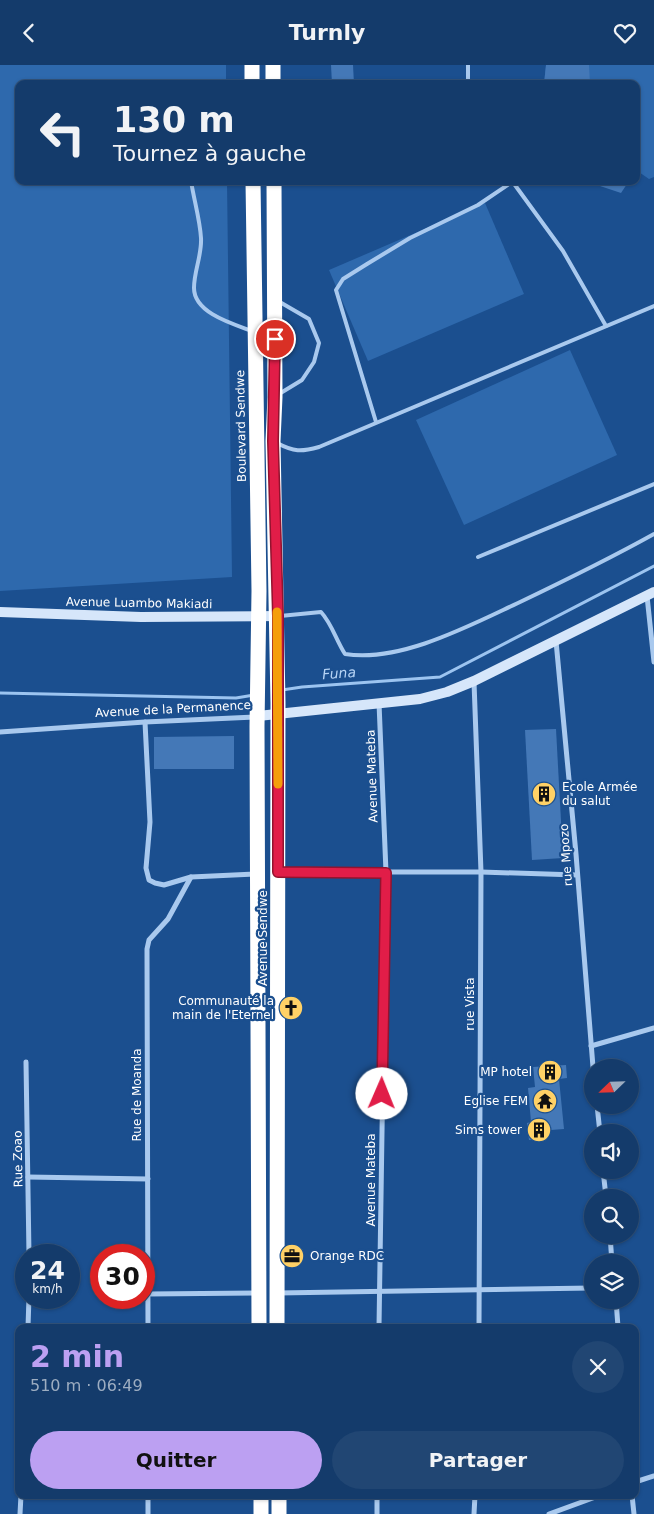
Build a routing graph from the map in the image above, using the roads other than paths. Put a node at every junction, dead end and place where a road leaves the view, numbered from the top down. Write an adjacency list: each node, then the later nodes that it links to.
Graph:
1 (273, 65): 3 (highway)
2 (468, 65): 4 (lane)
3 (273, 80)
4 (468, 80)
5 (192, 185): 13 (lane)
6 (253, 185): 13 (highway, Boulevard Sendwe)
7 (274, 185): 10 (highway)
8 (506, 185): 15 (lane)
9 (515, 185): 12 (lane)
10 (275, 300): 14 (highway); 14 (lane)
11 (654, 306): 12 (lane)
12 (606, 326): 15 (lane)
13 (255, 332): 16 (highway, Boulevard Sendwe)
14 (275, 397): 17 (highway)
15 (376, 422): 17 (lane)
16 (256, 439): 17 (lane); 23 (highway, Boulevard Sendwe)
17 (273, 441): 24 (highway)
18 (654, 484): 20 (lane)
19 (654, 534): 24 (lane)
20 (478, 557)
21 (651, 594): 25 (street, Avenue de la Permanence); 26 (street)
22 (0, 612): 23 (street, Avenue Luambo Makiadi)
23 (258, 615): 24 (street, Avenue Luambo Makiadi); 27 (highway, Boulevard Sendwe)
24 (278, 616): 30 (highway, Avenue Sendwe)
25 (556, 641): 28 (street, Avenue de la Permanence); 38 (street, rue Mpozo)
26 (654, 662)
27 (258, 671): 31 (highway, Avenue Sendwe)
28 (474, 681): 29 (street, Avenue de la Permanence); 35 (street, rue Vista)
29 (378, 703): 30 (street, Avenue de la Permanence); 36 (street, Avenue Mateba)
30 (278, 709): 31 (street, Avenue de la Permanence); 34 (highway, Avenue Sendwe)
31 (258, 716): 32 (street, Avenue de la Permanence); 37 (highway, Avenue Sendwe)
32 (145, 722): 33 (street, Avenue de la Permanence); 39 (street)
33 (0, 732)
34 (278, 872): 36 (street); 53 (highway, Avenue Sendwe)
35 (481, 872): 36 (street); 38 (street); 50 (street, rue Vista)
36 (386, 873): 49 (street, Avenue Mateba)
37 (258, 874): 39 (street); 52 (highway, Avenue Sendwe)
38 (577, 875): 41 (street, rue Mpozo)
39 (191, 877): 45 (street, Rue de Moanda)
40 (654, 1027): 41 (street)
41 (591, 1046): 42 (street, rue Mpozo)
42 (592, 1059)
43 (26, 1062): 44 (street, Rue Zoao)
44 (28, 1177): 45 (street); 46 (street, Rue Zoao)
45 (148, 1179): 47 (street, Rue de Moanda)
46 (28, 1244)
47 (148, 1244)
48 (584, 1288): 50 (street)
49 (380, 1290): 50 (street); 53 (street); 61 (street, Avenue Mateba)
50 (480, 1290): 62 (street, rue Vista)
51 (155, 1294): 52 (street)
52 (259, 1298): 53 (highway); 59 (highway, Avenue Sendwe)
53 (276, 1298): 60 (highway, Avenue Sendwe)
54 (29, 1309): 57 (street)
55 (148, 1309): 58 (street, Rue de Moanda)
56 (617, 1309): 63 (street)
57 (28, 1324)
58 (148, 1324)
59 (259, 1324)
60 (276, 1324)
61 (379, 1324)
62 (479, 1324)
63 (618, 1324)
64 (654, 1475): 65 (street)
65 (639, 1481)
66 (21, 1499): 74 (street)
67 (148, 1499): 75 (street)
68 (261, 1499): 76 (highway)
69 (279, 1499): 77 (highway)
70 (377, 1499): 78 (street)
71 (475, 1499): 79 (street)
72 (590, 1499): 80 (street)
73 (632, 1499): 81 (street)
74 (20, 1514)
75 (148, 1514)
76 (261, 1514)
77 (279, 1514)
78 (377, 1514)
79 (474, 1514)
80 (549, 1514)
81 (634, 1514)

